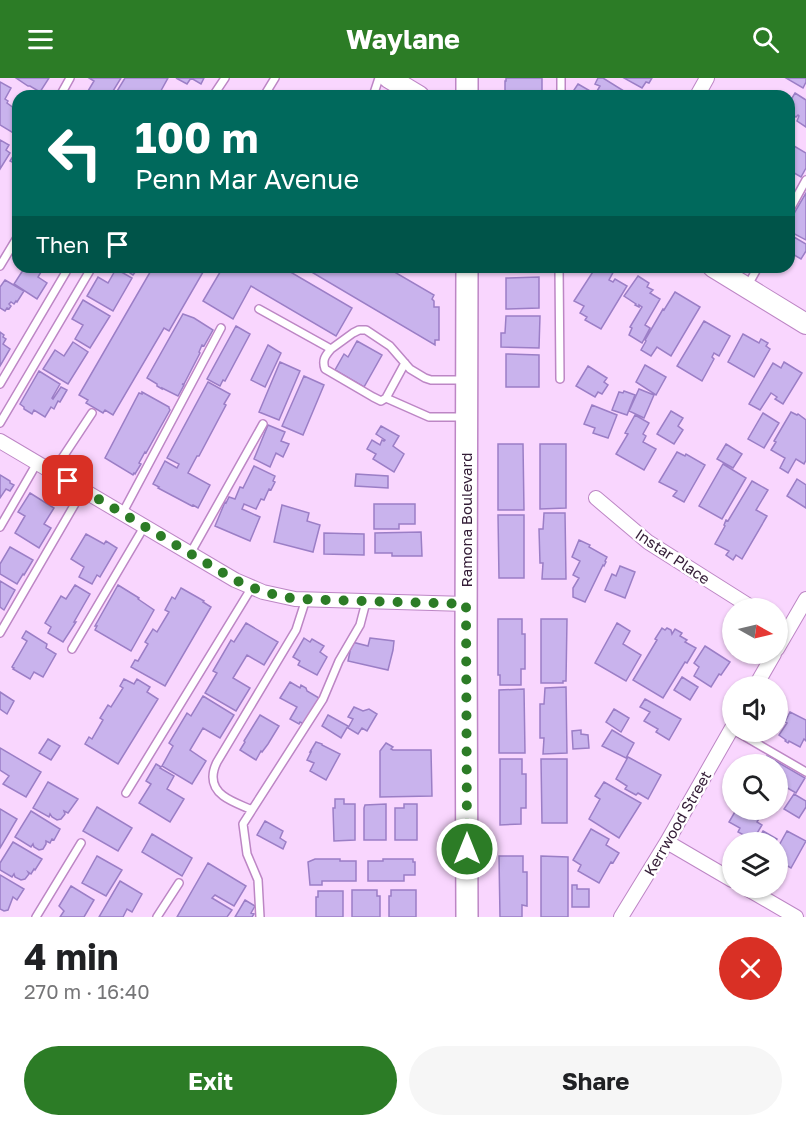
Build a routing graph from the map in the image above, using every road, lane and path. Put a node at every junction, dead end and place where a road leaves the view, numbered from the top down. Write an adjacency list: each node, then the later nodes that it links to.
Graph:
1 (389, 78): 2 (street)
2 (409, 90)
3 (806, 180): 4 (lane)
4 (795, 200)
5 (12, 246): 6 (lane)
6 (0, 266)
7 (65, 273): 21 (lane)
8 (88, 273): 25 (lane)
9 (467, 273): 20 (main road, Ramona Boulevard)
10 (560, 273): 19 (lane)
11 (722, 273): 13 (street)
12 (755, 273): 13 (lane)
13 (746, 288): 15 (street)
14 (259, 309): 17 (lane)
15 (806, 324)
16 (221, 328): 32 (lane)
17 (331, 349): 18 (lane); 22 (lane)
18 (405, 363): 20 (lane); 22 (lane)
19 (560, 379)
20 (467, 380): 24 (main road, Ramona Boulevard)
21 (0, 384)
22 (386, 398): 24 (lane)
23 (92, 413): 29 (lane)
24 (466, 417): 41 (main road, Ramona Boulevard)
25 (0, 423)
26 (263, 424): 35 (lane)
27 (0, 441): 28 (street)
28 (37, 463): 29 (street); 34 (lane)
29 (52, 472): 30 (street)
30 (83, 490): 32 (street); 43 (lane)
31 (596, 498): 37 (street, Instar Place)
32 (123, 514): 33 (street)
33 (144, 526): 35 (street); 44 (lane)
34 (0, 527)
35 (190, 554): 36 (street)
36 (252, 587): 38 (street); 48 (lane)
37 (737, 598)
38 (306, 599): 40 (street); 49 (lane)
39 (806, 599): 42 (street)
40 (366, 602): 41 (street); 49 (lane)
41 (466, 604): 58 (main road, Ramona Boulevard)
42 (788, 620)
43 (0, 633)
44 (72, 649)
45 (725, 742): 50 (street, Kerrwood Street)
46 (754, 742): 47 (lane)
47 (806, 772)
48 (126, 793)
49 (252, 810): 57 (lane)
50 (667, 842): 52 (street); 59 (street, Kerrwood Street)
51 (81, 843): 55 (lane)
52 (722, 874)
53 (179, 883): 56 (lane)
54 (763, 898): 60 (street)
55 (36, 917)
56 (157, 917)
57 (260, 917)
58 (467, 917)
59 (621, 917)
60 (796, 917)

